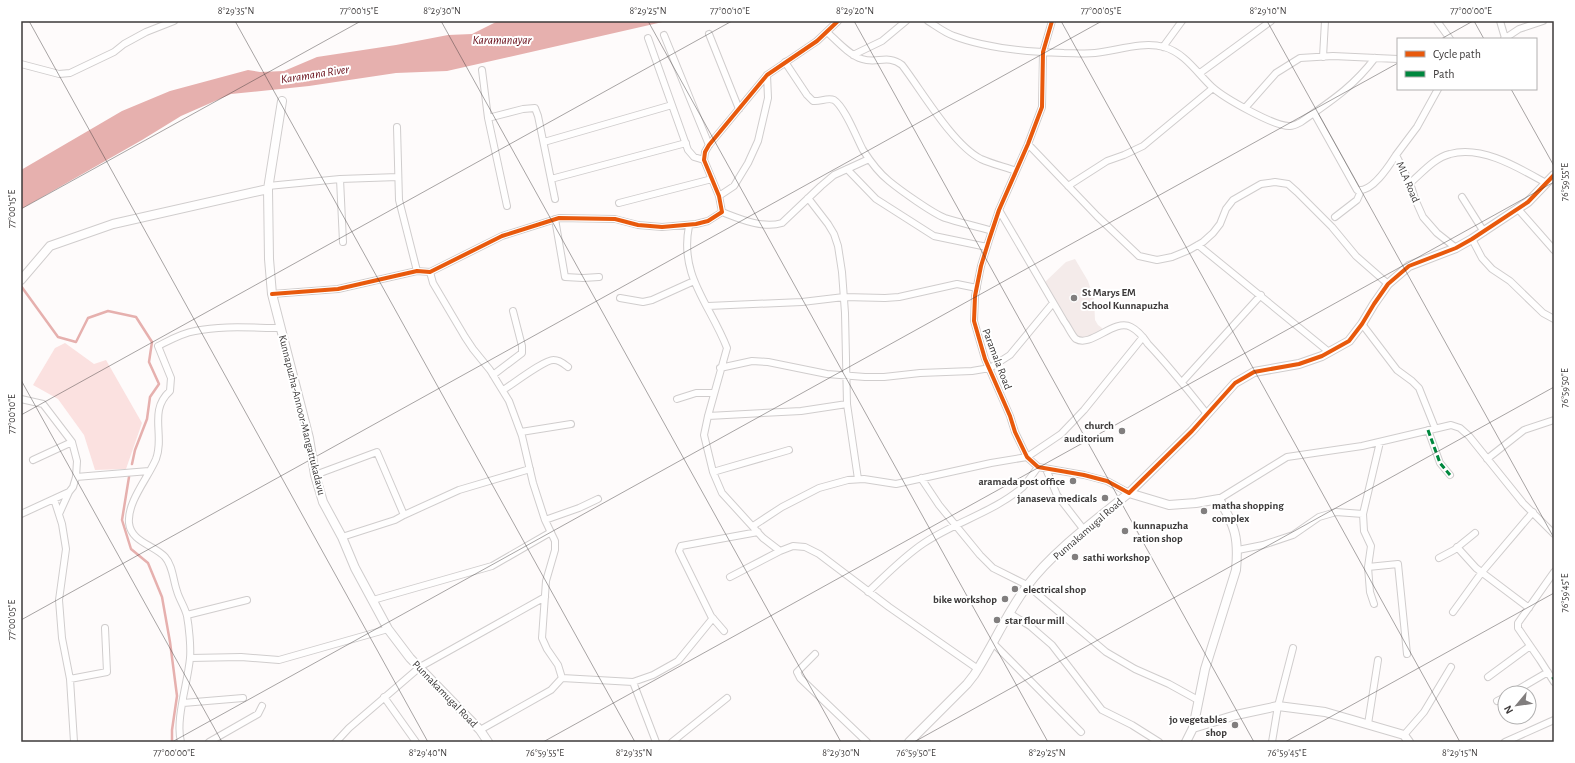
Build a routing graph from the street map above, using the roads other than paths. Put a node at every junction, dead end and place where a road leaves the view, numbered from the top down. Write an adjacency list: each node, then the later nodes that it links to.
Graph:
1 (174, 21): 26 (street)
2 (838, 21): 12 (street)
3 (906, 21): 21 (street)
4 (928, 21): 20 (street)
5 (1052, 21): 20 (street, Paramala Road)
6 (1182, 21): 19 (street)
7 (1271, 21): 28 (street)
8 (1325, 21): 22 (street)
9 (1437, 21): 16 (street)
10 (1500, 21): 17 (street)
11 (1543, 21): 18 (street)
12 (827, 32): 21 (street); 25 (street)
13 (709, 34): 35 (street)
14 (664, 36): 42 (street)
15 (648, 38): 33 (street)
16 (1449, 38)
17 (1504, 38)
18 (1506, 38)
19 (1163, 47): 20 (street); 28 (street)
20 (1043, 52): 41 (street, Paramala Road)
21 (853, 54): 47 (street)
22 (1323, 57): 23 (street); 34 (street)
23 (1375, 58): 24 (street); 36 (street)
24 (1397, 58)
25 (785, 62): 29 (street); 44 (street)
26 (21, 64)
27 (482, 70): 37 (street)
28 (1200, 73): 30 (street)
29 (767, 75): 35 (street); 58 (street)
30 (1213, 88): 34 (street); 55 (street)
31 (1437, 90): 43 (street, MLA Road)
32 (282, 102): 56 (street, Kunnapuzha-Annoor-Mangattukadavu)
33 (672, 105): 39 (street); 40 (street)
34 (1245, 108): 36 (street)
35 (739, 109): 42 (street)
36 (1314, 113): 57 (street)
37 (488, 118): 39 (street); 63 (street)
38 (397, 127): 49 (street)
39 (544, 142): 51 (street)
40 (686, 143): 45 (street); 51 (street)
41 (1028, 144): 47 (street, Paramala Road); 55 (street)
42 (709, 145): 45 (street)
43 (1396, 155): 53 (street, MLA Road); 57 (street)
44 (870, 159): 46 (street); 70 (street)
45 (704, 160): 52 (street)
46 (847, 170): 60 (street); 75 (street)
47 (1016, 170): 65 (street, Paramala Road)
48 (1554, 175): 54 (street)
49 (398, 177): 50 (street); 78 (street)
50 (340, 179): 56 (street); 73 (street)
51 (551, 179): 61 (street)
52 (712, 180): 58 (street); 62 (street)
53 (1410, 183): 54 (street); 76 (street, MLA Road)
54 (1546, 183): 64 (street)
55 (1068, 186): 74 (street)
56 (268, 187): 81 (street); 85 (street, Kunnapuzha-Annoor-Mangattukadavu)
57 (1361, 191): 67 (street)
58 (719, 196): 66 (street)
59 (1462, 197): 71 (street)
60 (808, 198): 66 (street); 87 (street)
61 (554, 199)
62 (619, 203)
63 (507, 206)
64 (1518, 209): 71 (street); 77 (street)
65 (999, 210): 70 (street, Paramala Road); 89 (street)
66 (722, 212): 69 (street)
67 (1335, 217)
68 (555, 219): 69 (street); 79 (street); 80 (street)
69 (689, 226): 82 (street)
70 (992, 231): 75 (street, Paramala Road)
71 (1484, 232): 72 (street)
72 (1472, 239): 76 (street); 92 (street)
73 (342, 242)
74 (1198, 245): 83 (street); 86 (street)
75 (987, 247): 84 (street, Paramala Road)
76 (1456, 248): 83 (street)
77 (1554, 250)
78 (417, 271): 79 (street); 85 (street)
79 (430, 272): 100 (street)
80 (599, 276)
81 (21, 280)
82 (694, 281): 88 (street); 90 (street)
83 (1388, 284): 93 (street)
84 (977, 288): 87 (street); 99 (street, Paramala Road)
85 (272, 294): 94 (street, Kunnapuzha-Annoor-Mangattukadavu)
86 (1261, 295): 96 (street); 102 (street)
87 (844, 296): 90 (street); 101 (street)
88 (620, 298)
89 (1053, 303): 95 (street); 99 (street)
90 (708, 306): 98 (street)
91 (513, 311): 100 (street)
92 (1554, 319)
93 (1362, 324): 96 (street); 112 (street)
94 (281, 328): 124 (street); 126 (street, Kunnapuzha-Annoor-Mangattukadavu)
95 (1143, 337): 102 (street); 118 (street)
96 (1329, 352): 108 (street)
97 (568, 367): 103 (street)
98 (720, 368): 101 (street); 104 (street)
99 (990, 368): 101 (street); 118 (street, Paramala Road)
100 (493, 375): 103 (street)
101 (846, 375): 107 (street)
102 (1182, 382): 108 (street)
103 (503, 390): 114 (street)
104 (714, 393): 106 (street); 109 (street)
105 (21, 398): 115 (street)
106 (678, 399)
107 (847, 404): 109 (street); 130 (street)
108 (1207, 414): 132 (street)
109 (708, 416): 125 (street)
110 (1554, 420): 119 (street)
111 (572, 424): 114 (street)
112 (1435, 428): 113 (street); 119 (street)
113 (1428, 430): 116 (street); 127 (street)
114 (521, 432): 123 (street)
115 (72, 442): 120 (street); 128 (street)
116 (1380, 442): 135 (street); 139 (street)
117 (789, 450): 125 (street)
118 (1027, 457): 121 (street, Paramala Road); 129 (street)
119 (1487, 459): 136 (street)
120 (33, 460)
121 (1038, 467): 122 (street); 142 (street)
122 (1046, 468): 132 (street); 144 (street)
123 (530, 470): 140 (street); 141 (street)
124 (149, 471): 128 (street); 167 (street)
125 (713, 472): 143 (street)
126 (315, 475): 140 (street); 149 (street, Kunnapuzha-Annoor-Mangattukadavu)
127 (1450, 475)
128 (76, 477): 131 (street)
129 (921, 478): 130 (street); 142 (street)
130 (858, 479): 143 (street)
131 (69, 492): 133 (street); 138 (street)
132 (1129, 494): 135 (street, Punnakamugal Road); 144 (street, Punnakamugal Road)
133 (54, 499): 137 (street); 138 (street)
134 (598, 499): 141 (street)
135 (1219, 499): 151 (street)
136 (1533, 512): 148 (street); 155 (street)
137 (21, 514)
138 (59, 514): 186 (street)
139 (1363, 514): 151 (street); 154 (street)
140 (404, 515): 149 (street)
141 (545, 520): 145 (street)
142 (955, 524): 158 (street); 159 (street)
143 (753, 526): 146 (street)
144 (1084, 530): 158 (street, Punnakamugal Road)
145 (551, 532): 160 (street); 162 (street)
146 (758, 532): 152 (street); 168 (street)
147 (1475, 532): 150 (street)
148 (1554, 534)
149 (342, 537): 162 (street, Kunnapuzha-Annoor-Mangattukadavu)
150 (1457, 547): 153 (street); 155 (street)
151 (1238, 550): 193 (street)
152 (780, 552): 157 (street); 159 (street)
153 (1439, 558)
154 (1368, 567): 163 (street); 177 (street)
155 (1482, 572): 164 (street); 166 (street)
156 (1554, 572): 164 (street)
157 (730, 577)
158 (1027, 585): 165 (street, Punnakamugal Road); 193 (street)
159 (868, 592): 182 (street)
160 (545, 597): 180 (street); 185 (street)
161 (247, 600): 167 (street)
162 (373, 600): 170 (street, Kunnapuzha-Annoor-Mangattukadavu)
163 (1374, 604)
164 (1529, 608): 173 (street)
165 (1009, 612): 172 (street, Punnakamugal Road); 213 (street)
166 (1453, 612)
167 (187, 615): 178 (street)
168 (713, 618): 171 (street); 188 (street)
169 (105, 628): 186 (street)
170 (388, 629): 174 (street, Kunnapuzha-Annoor-Mangattukadavu); 178 (street)
171 (724, 631)
172 (993, 643): 182 (street, Punnakamugal Road); 201 (street)
173 (1530, 646): 183 (street); 184 (street)
174 (400, 647): 180 (street, Punnakamugal Road)
175 (1293, 648): 196 (street)
176 (815, 654): 211 (street)
177 (1407, 654)
178 (190, 658): 194 (street)
179 (1378, 660): 198 (street)
180 (420, 667): 191 (street); 200 (street, Punnakamugal Road)
181 (1450, 667): 202 (street)
182 (978, 668): 212 (street, Punnakamugal Road)
183 (1548, 672): 187 (street); 189 (street)
184 (1488, 677)
185 (562, 678): 188 (street); 200 (street)
186 (70, 679): 203 (street)
187 (1553, 680)
188 (633, 682): 209 (street)
189 (1526, 685)
190 (243, 698): 194 (street)
191 (384, 698): 206 (street); 207 (street)
192 (727, 698): 210 (street)
193 (1198, 700): 199 (street)
194 (183, 702): 204 (street)
195 (262, 706): 205 (street)
196 (1278, 706): 198 (street); 199 (street); 215 (street)
197 (1554, 720): 216 (street)
198 (1368, 724): 202 (street)
199 (1193, 728): 214 (street)
200 (480, 730): 208 (street, Punnakamugal Road)
201 (1081, 732)
202 (1407, 739)
203 (74, 742)
204 (181, 742)
205 (209, 742)
206 (336, 742)
207 (416, 742)
208 (488, 742)
209 (656, 742)
210 (672, 742)
211 (867, 742)
212 (909, 742)
213 (1159, 742)
214 (1186, 742)
215 (1272, 742)
216 (1505, 742)

